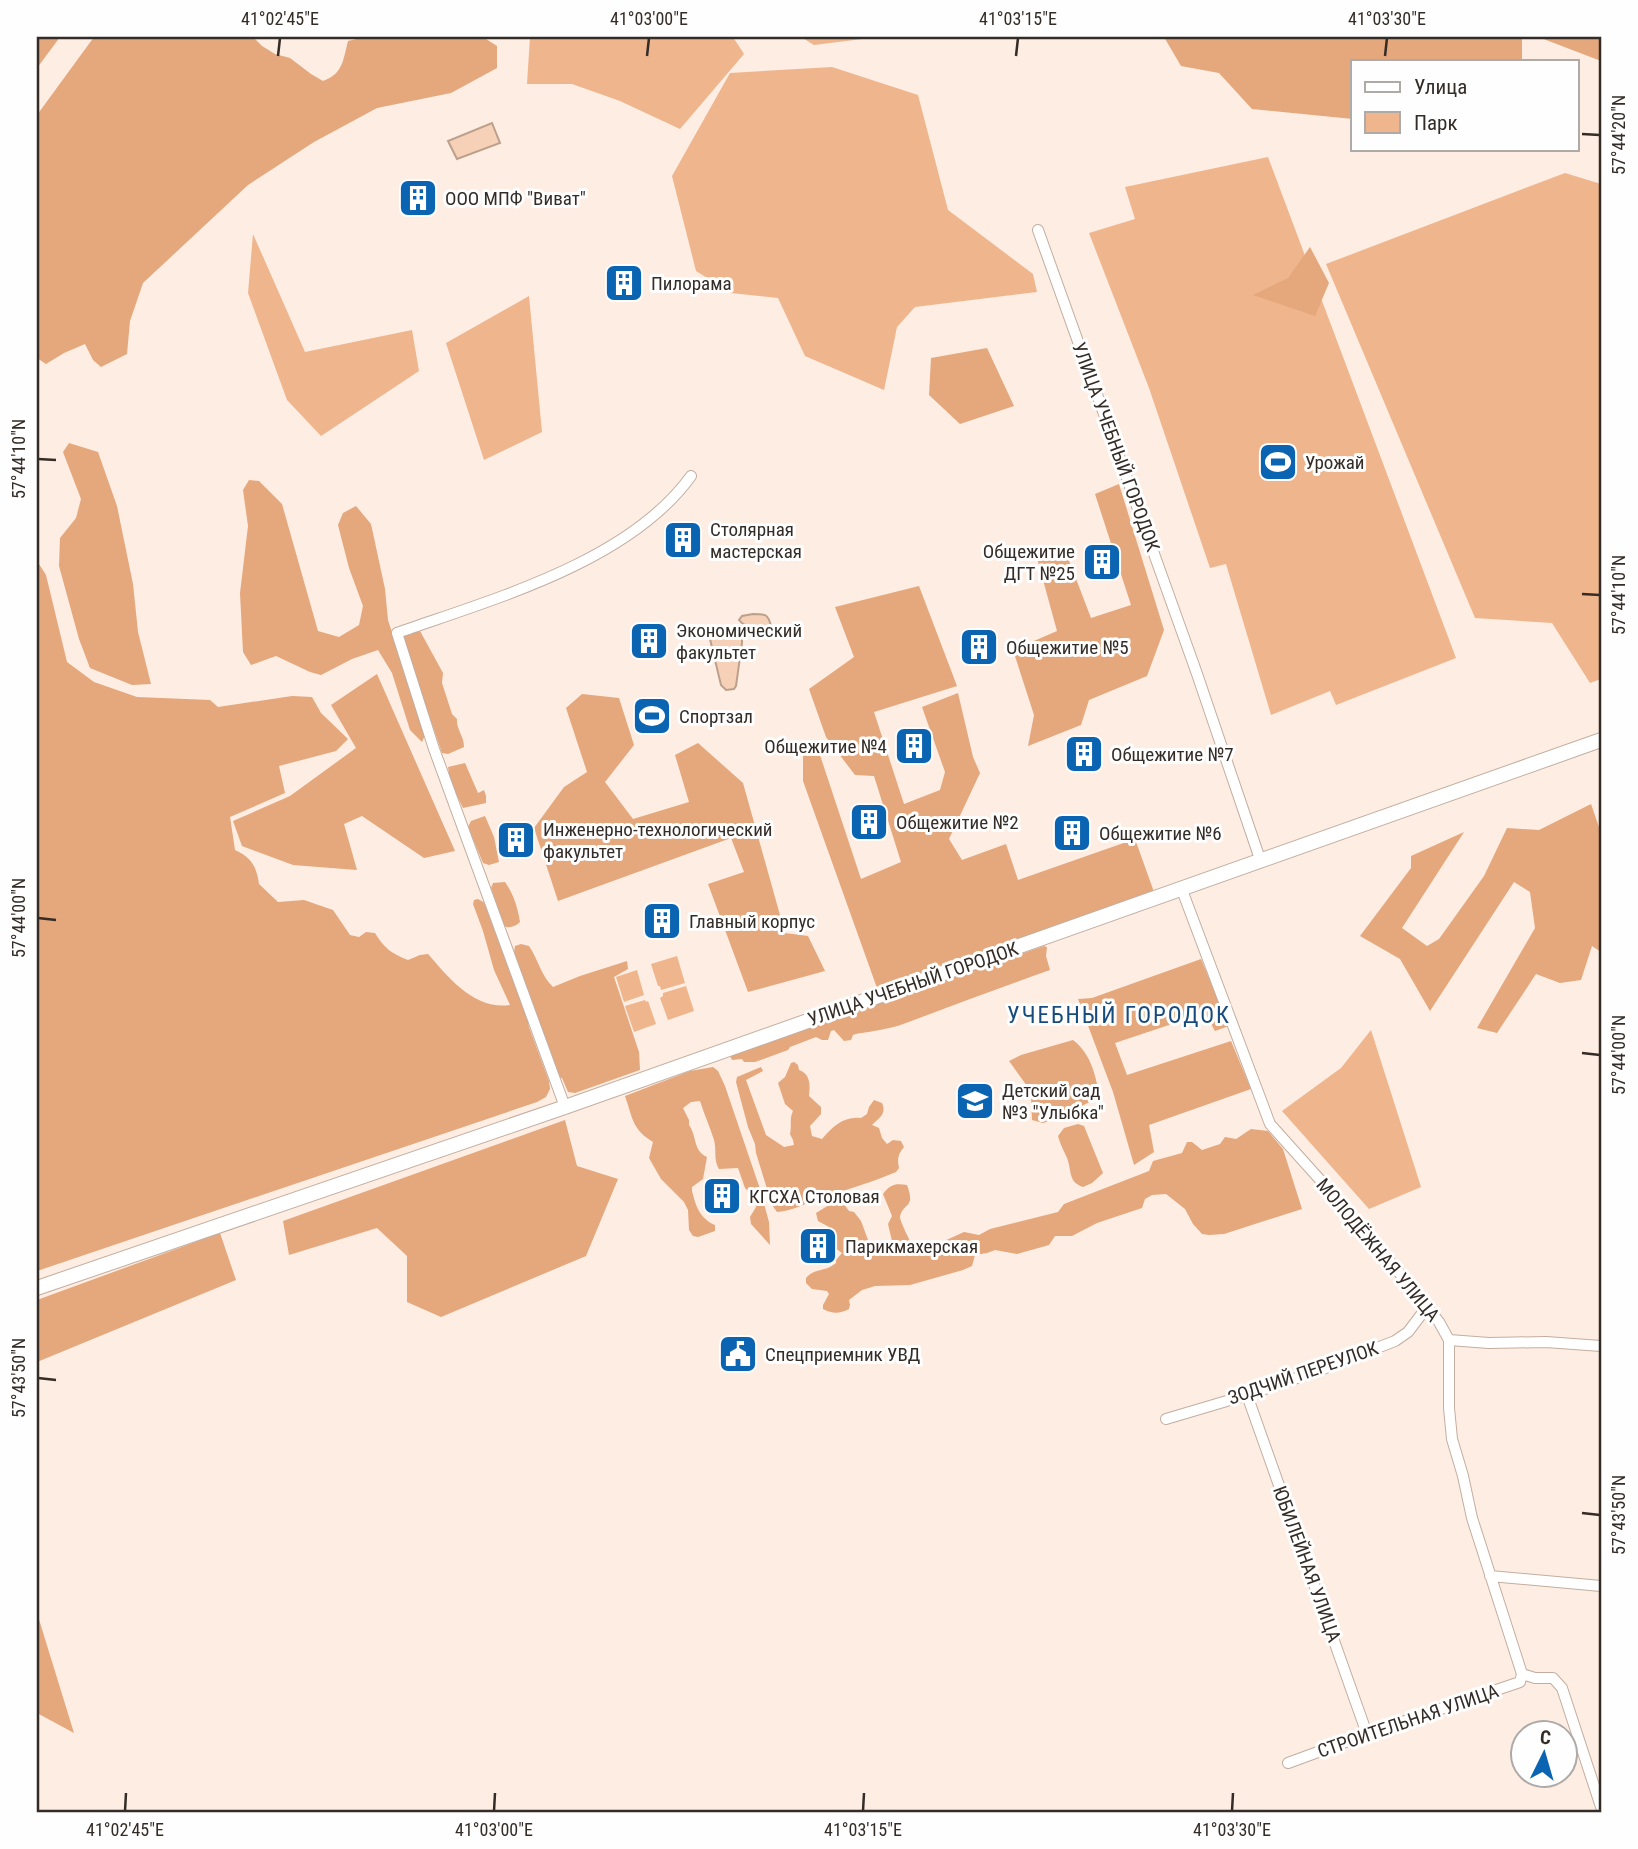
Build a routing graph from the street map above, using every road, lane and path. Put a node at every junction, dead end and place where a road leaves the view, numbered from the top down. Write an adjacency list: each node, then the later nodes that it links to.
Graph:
1 (1038, 230): 4 (street, УЛИЦА УЧЕБНЫЙ ГОРОДОК)
2 (691, 476): 6 (street)
3 (1601, 740): 4 (street, УЛИЦА УЧЕБНЫЙ ГОРОДОК)
4 (1261, 862): 5 (street, УЛИЦА УЧЕБНЫЙ ГОРОДОК)
5 (1182, 890): 6 (street, УЛИЦА УЧЕБНЫЙ ГОРОДОК); 8 (street, МОЛОДЁЖНАЯ УЛИЦА)
6 (565, 1107): 7 (street, УЛИЦА УЧЕБНЫЙ ГОРОДОК)
7 (37, 1288)
8 (1427, 1307): 9 (street, МОЛОДЁЖНАЯ УЛИЦА); 11 (street, ЗОДЧИЙ ПЕРЕУЛОК)
9 (1449, 1340): 10 (street); 13 (street, МОЛОДЁЖНАЯ УЛИЦА)
10 (1601, 1346)
11 (1247, 1395): 12 (street, ЗОДЧИЙ ПЕРЕУЛОК); 16 (street, ЮБИЛЕЙНАЯ УЛИЦА)
12 (1166, 1419)
13 (1490, 1576): 14 (street); 15 (street, МОЛОДЁЖНАЯ УЛИЦА)
14 (1601, 1586)
15 (1522, 1674): 16 (street, СТРОИТЕЛЬНАЯ УЛИЦА); 18 (street)
16 (1367, 1734): 17 (street, СТРОИТЕЛЬНАЯ УЛИЦА)
17 (1287, 1763)
18 (1601, 1807)

